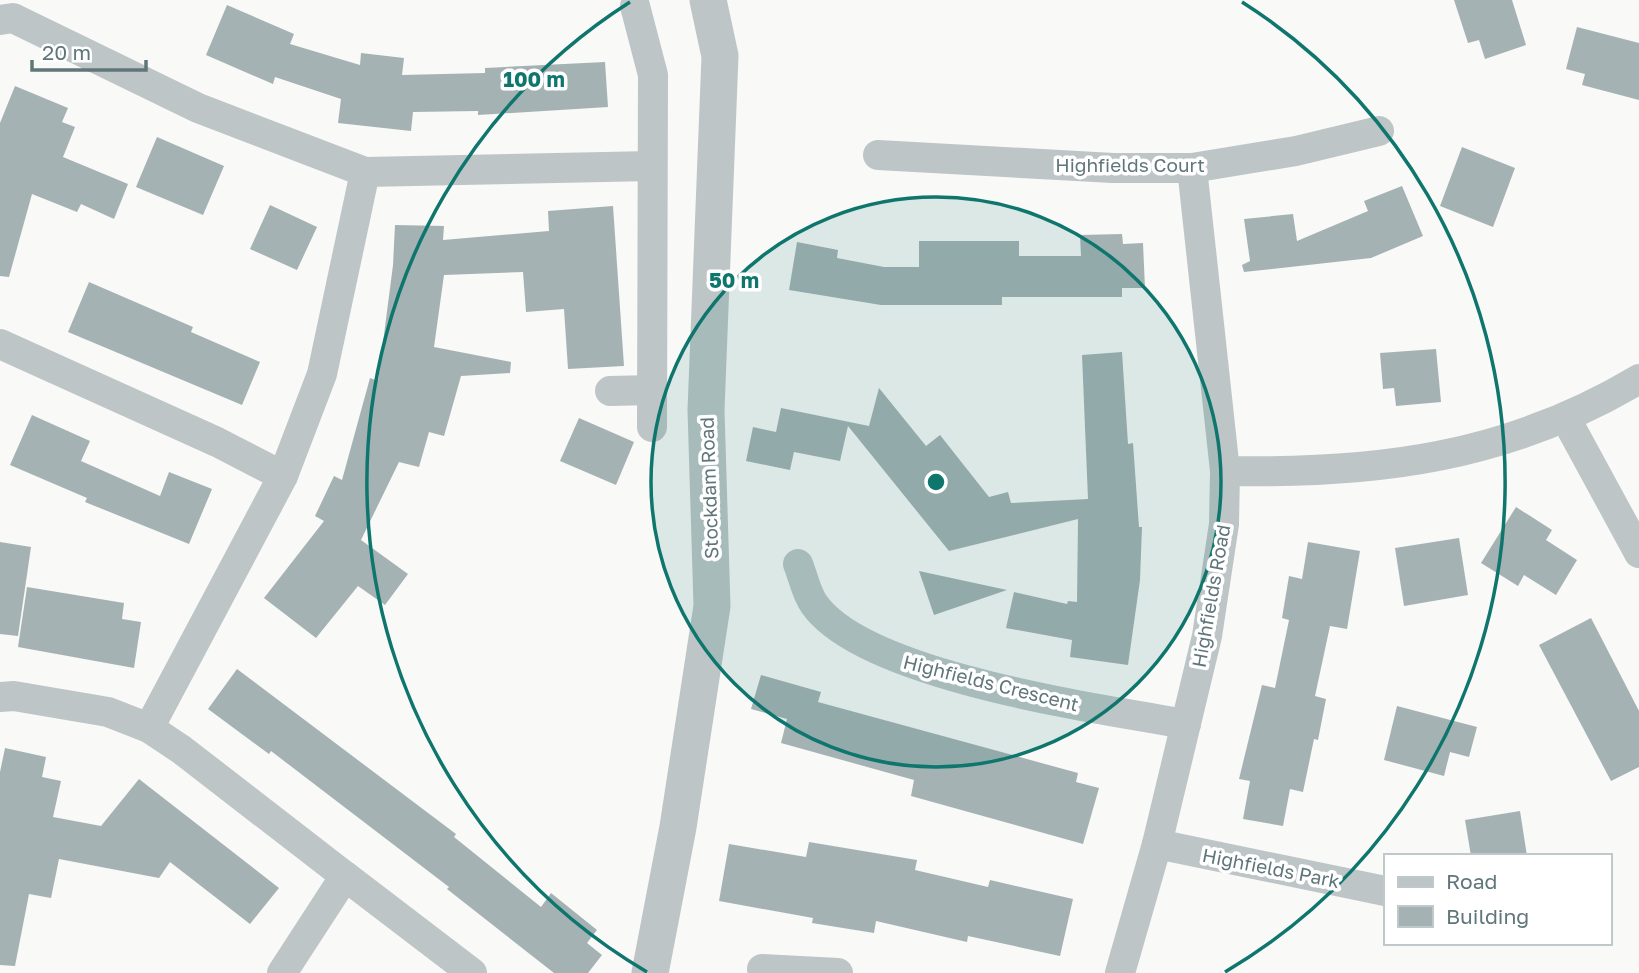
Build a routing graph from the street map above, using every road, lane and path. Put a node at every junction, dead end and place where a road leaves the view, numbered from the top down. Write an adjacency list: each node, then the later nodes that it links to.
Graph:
1 (708, 0): 28 (street, Stockdam Road)
2 (635, 6): 6 (street)
3 (0, 20): 8 (street)
4 (1379, 131): 7 (street, Highfields Court)
5 (878, 155): 7 (street, Highfields Court)
6 (652, 166): 8 (street); 11 (street)
7 (1192, 168): 15 (street, Highfields Road)
8 (365, 172): 16 (street)
9 (0, 344): 16 (street)
10 (1639, 379): 13 (street)
11 (652, 390): 12 (street); 14 (street)
12 (610, 391)
13 (1565, 417): 15 (street); 17 (street)
14 (652, 426)
15 (1225, 471): 20 (street, Highfields Road)
16 (283, 476): 21 (street)
17 (1639, 553)
18 (798, 564): 20 (street, Highfields Crescent)
19 (0, 697): 21 (street)
20 (1186, 724): 22 (street, Highfields Road)
21 (149, 728): 23 (street)
22 (1157, 844): 24 (street, Highfields Park); 30 (street, Highfields Road)
23 (345, 876): 26 (street); 27 (street)
24 (1384, 891)
25 (762, 969): 29 (street)
26 (282, 973)
27 (472, 973)
28 (650, 973)
29 (838, 973)
30 (1120, 973)

